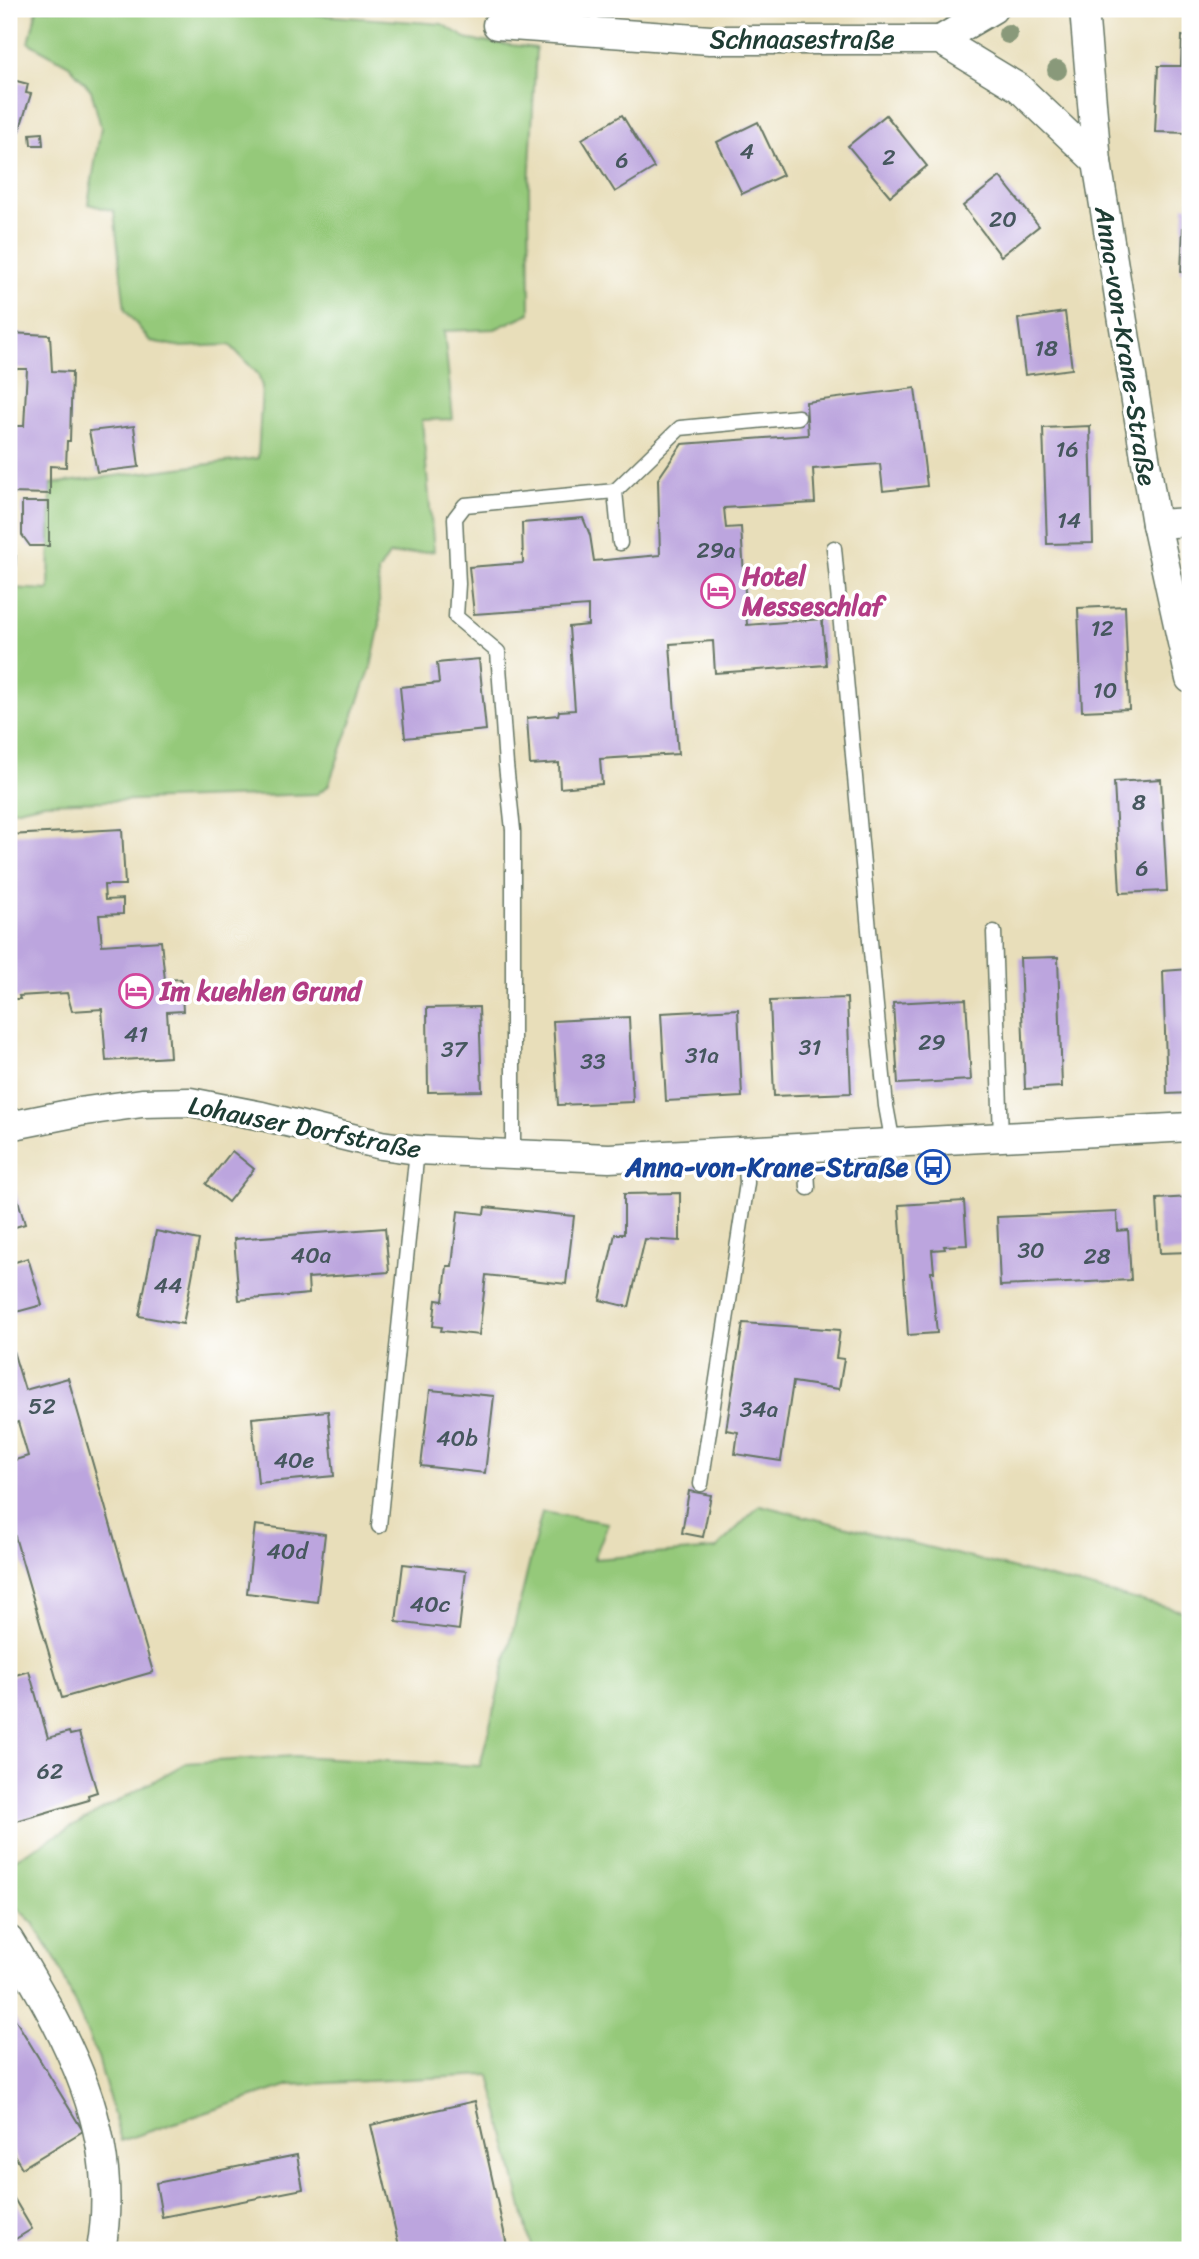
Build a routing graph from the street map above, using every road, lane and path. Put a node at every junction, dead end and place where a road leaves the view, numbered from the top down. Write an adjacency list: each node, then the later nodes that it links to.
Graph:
1 (993, 9): 4 (street)
2 (1084, 9): 5 (street, Anna-von-Krane-Straße)
3 (497, 25): 4 (street, Schnaasestraße)
4 (940, 40): 5 (street)
5 (1097, 162): 9 (street, Anna-von-Krane-Straße)
6 (798, 417): 7 (lane)
7 (615, 491): 10 (lane); 21 (lane)
8 (1190, 522): 9 (street)
9 (1156, 524): 12 (street, Anna-von-Krane-Straße)
10 (620, 543)
11 (834, 548): 17 (lane)
12 (1190, 679)
13 (994, 932): 16 (lane)
14 (9, 1126): 19 (street, Lohauser Dorfstraße)
15 (1190, 1127): 16 (street, Lohauser Dorfstraße)
16 (1000, 1137): 17 (street, Lohauser Dorfstraße)
17 (893, 1144): 18 (street, Lohauser Dorfstraße)
18 (806, 1148): 20 (street, Lohauser Dorfstraße); 22 (lane)
19 (417, 1150): 21 (street, Lohauser Dorfstraße); 24 (lane)
20 (745, 1151): 21 (street, Lohauser Dorfstraße); 23 (lane)
21 (513, 1154)
22 (808, 1188)
23 (701, 1484)
24 (379, 1526)
25 (9, 1940): 26 (street)
26 (101, 2250)

